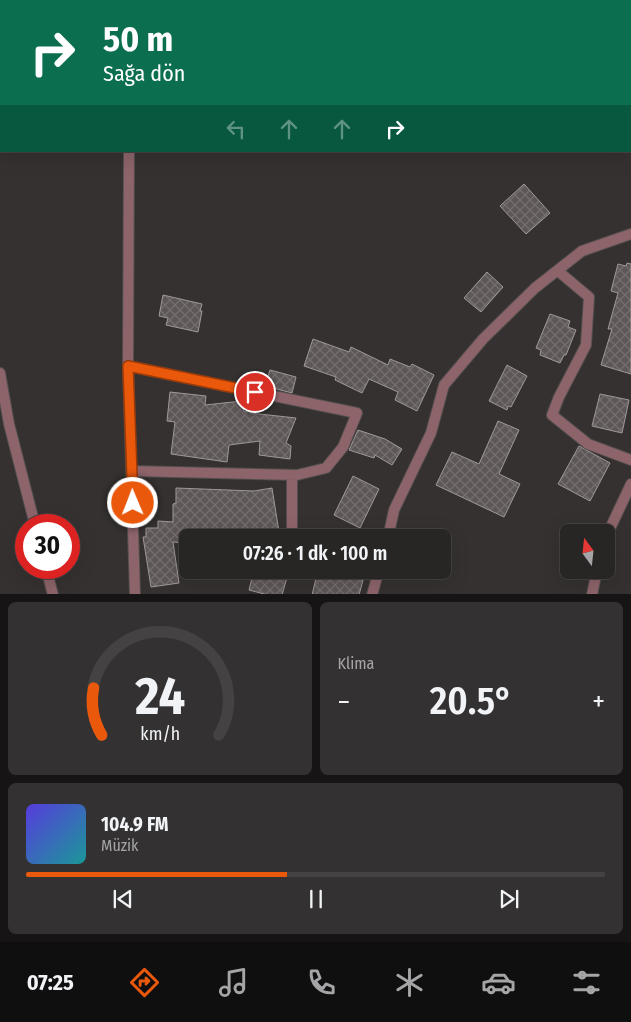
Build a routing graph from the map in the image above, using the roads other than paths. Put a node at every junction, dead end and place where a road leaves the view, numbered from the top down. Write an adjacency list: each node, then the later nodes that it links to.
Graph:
1 (129, 152): 4 (street)
2 (631, 234): 3 (street)
3 (558, 271): 6 (street); 13 (street)
4 (128, 366): 7 (street); 8 (street)
5 (0, 373): 10 (street)
6 (631, 460)
7 (132, 471): 8 (street); 18 (street)
8 (292, 475): 12 (street)
9 (631, 484): 11 (street)
10 (32, 514)
11 (612, 524)
12 (292, 529)
13 (390, 529)
14 (49, 579): 17 (street)
15 (376, 579): 19 (street)
16 (595, 579): 20 (street)
17 (53, 594)
18 (135, 594)
19 (372, 594)
20 (592, 594)

